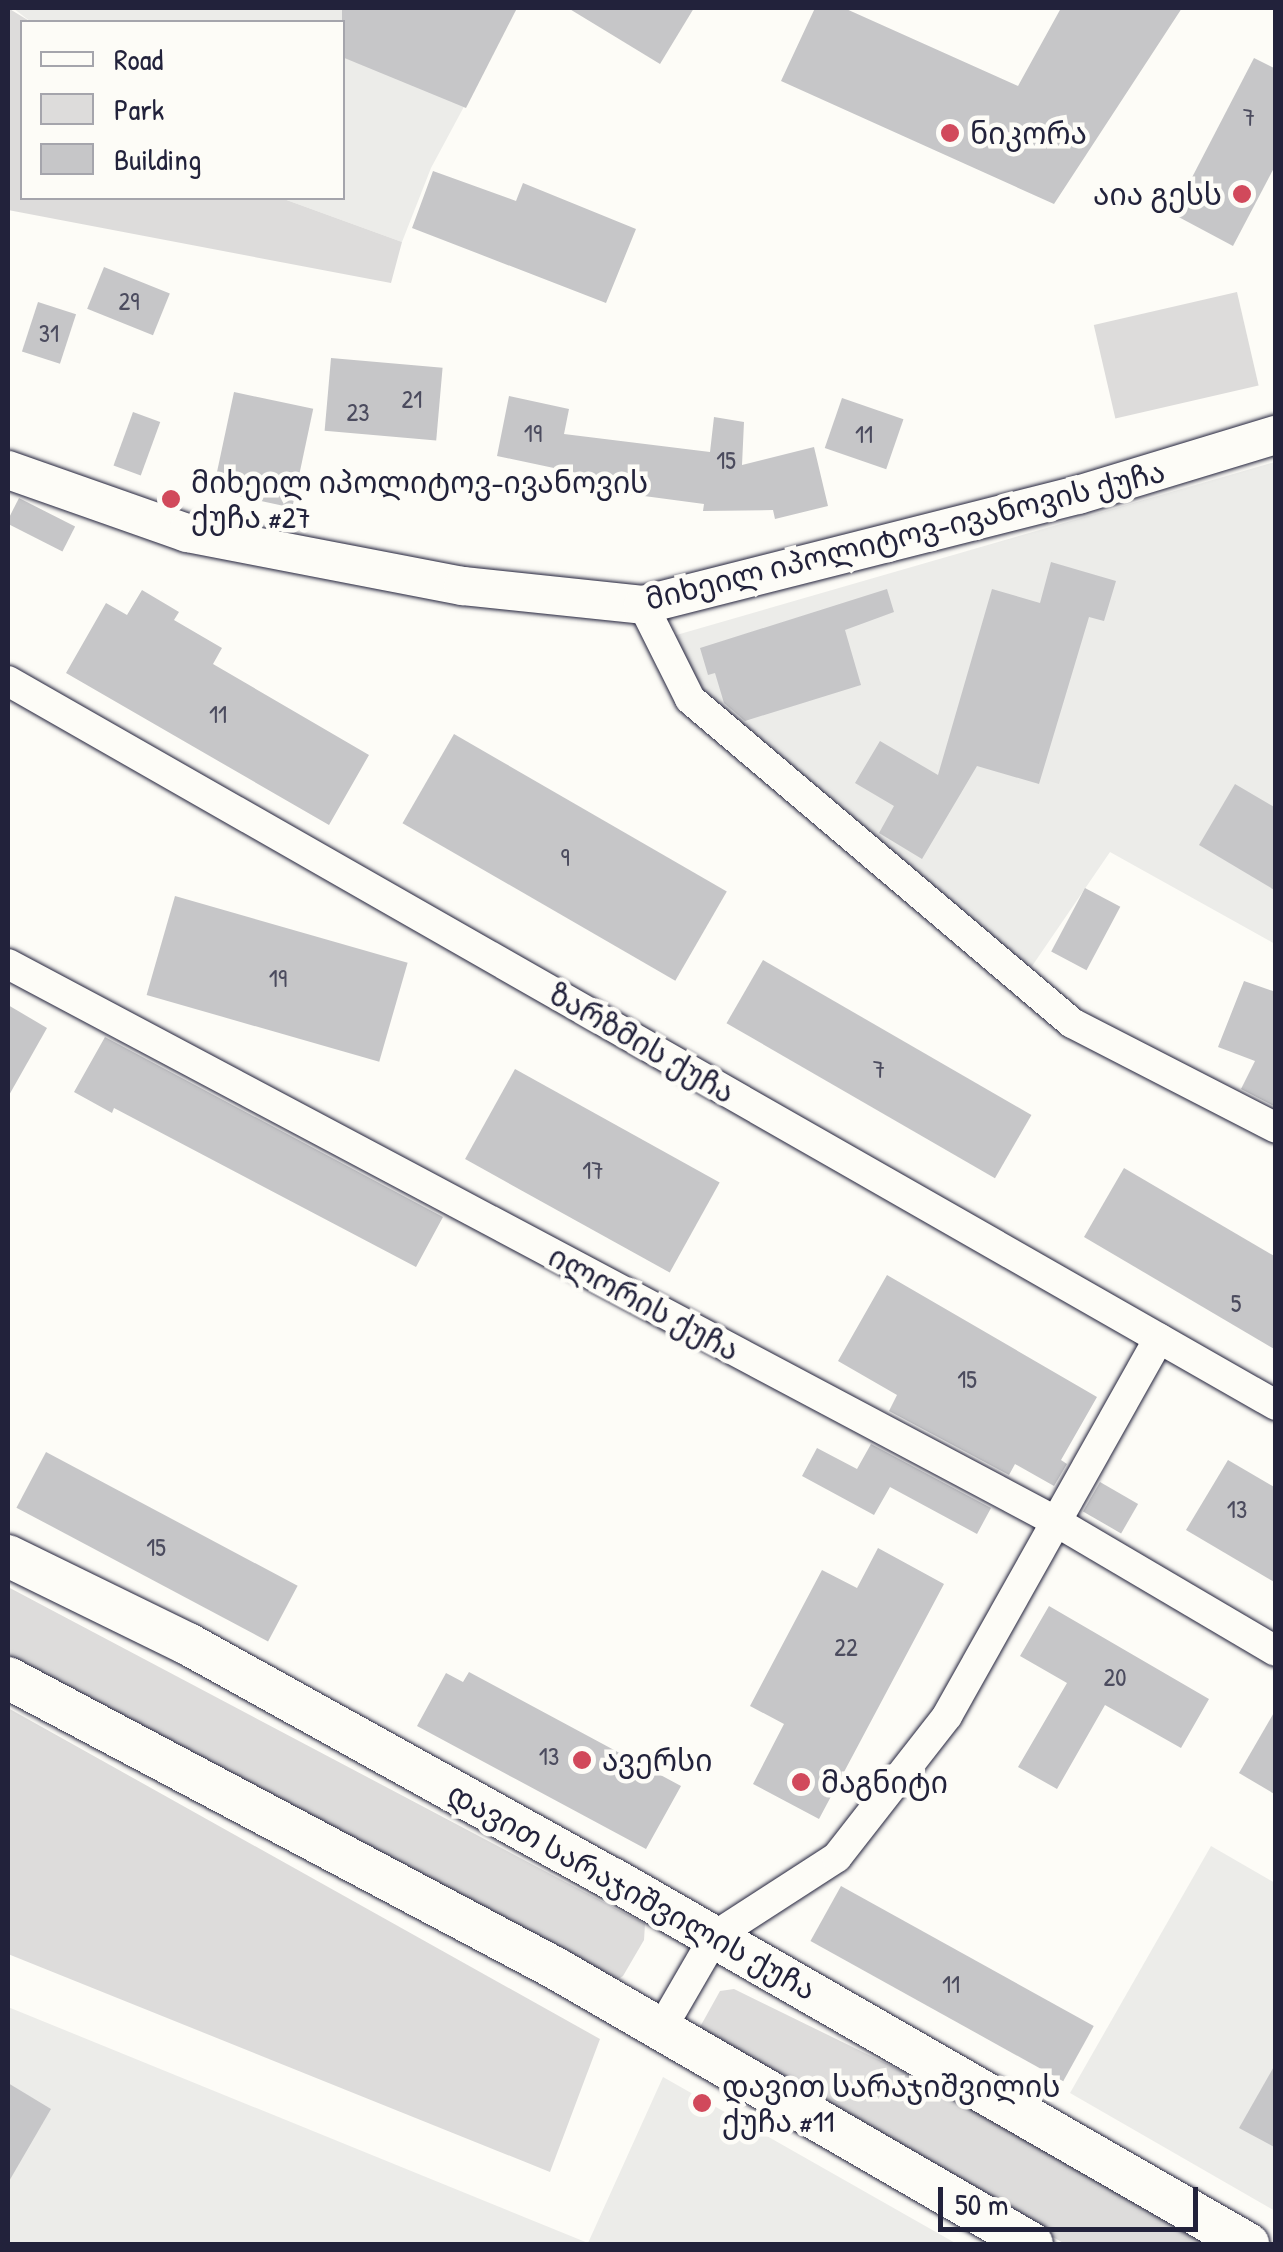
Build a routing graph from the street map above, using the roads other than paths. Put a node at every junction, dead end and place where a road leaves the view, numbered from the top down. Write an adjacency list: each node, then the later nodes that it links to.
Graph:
1 (1276, 435): 3 (street, მიხეილ იპოლიტოვ-ივანოვის ქუჩა)
2 (8, 470): 3 (street, მიხეილ იპოლიტოვ-ივანოვის ქუჩა)
3 (643, 606): 6 (street)
4 (8, 682): 7 (street, ზარზმის ქუჩა)
5 (8, 964): 9 (street, ილორის ქუჩა)
6 (1276, 1128)
7 (1159, 1338): 8 (street, ზარზმის ქუჩა); 9 (street)
8 (1276, 1405)
9 (1055, 1522): 11 (street, ილორის ქუჩა); 13 (street)
10 (8, 1556): 13 (main road, დავით სარაჯიშვილის ქუჩა)
11 (1276, 1651)
12 (8, 1678): 14 (main road)
13 (716, 1936): 14 (street); 16 (main road, დავით სარაჯიშვილის ქუჩა)
14 (660, 2032): 15 (main road)
15 (1032, 2244)
16 (1248, 2244)

